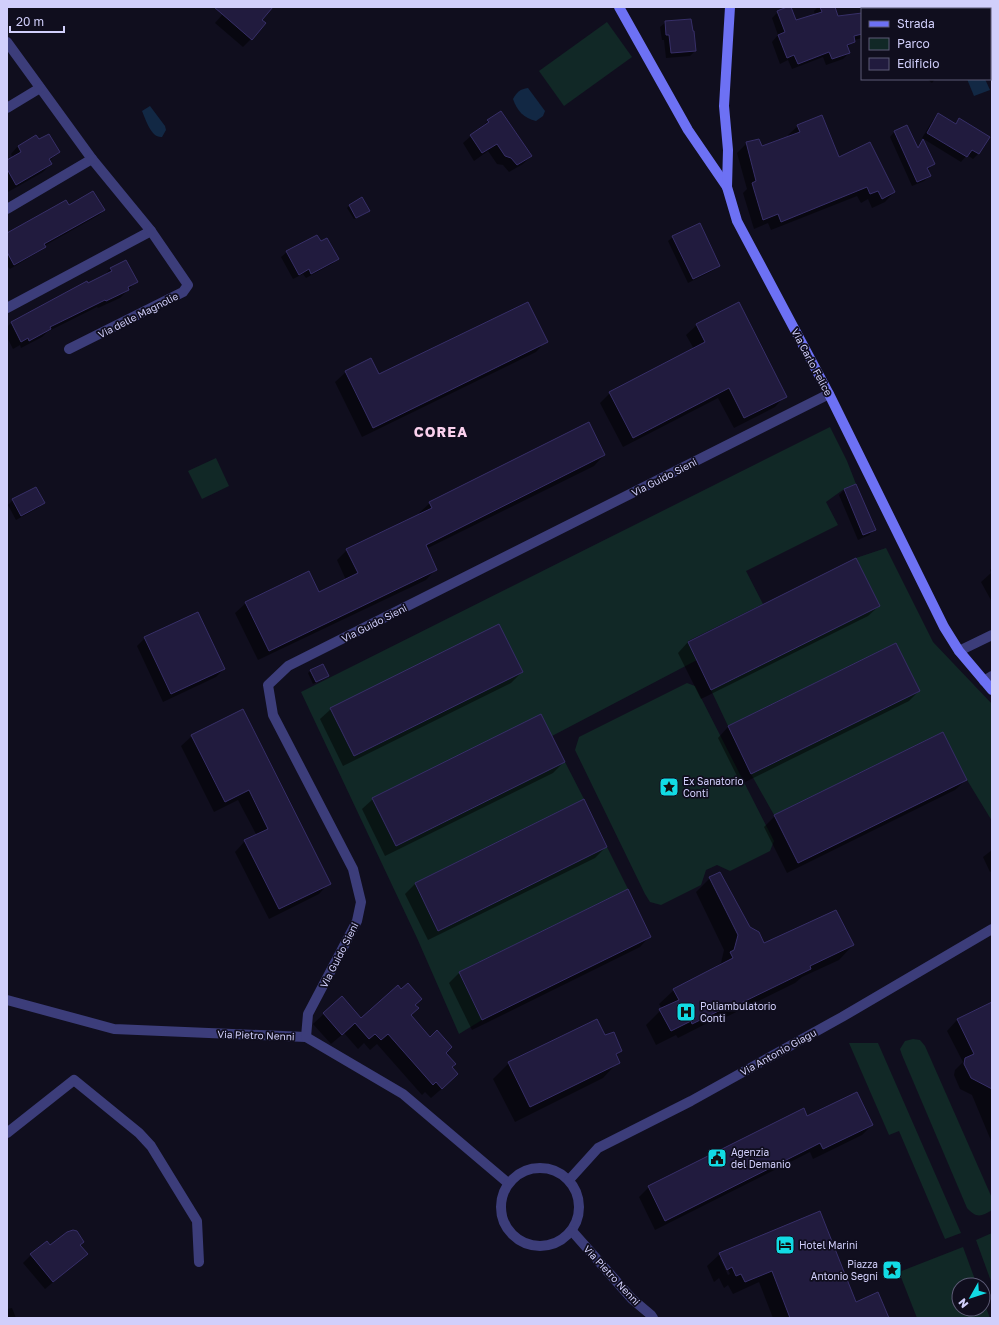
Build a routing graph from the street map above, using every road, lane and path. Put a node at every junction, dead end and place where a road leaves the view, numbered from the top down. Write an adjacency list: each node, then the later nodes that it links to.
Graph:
1 (619, 7): 7 (main road)
2 (730, 7): 7 (main road, Via Carlo Felice)
3 (7, 42): 4 (street, Via delle Magnolie)
4 (40, 88): 5 (street); 6 (street, Via delle Magnolie)
5 (7, 108)
6 (92, 159): 8 (street); 9 (street, Via delle Magnolie)
7 (727, 188): 12 (main road, Via Carlo Felice)
8 (7, 209)
9 (151, 231): 10 (street); 11 (street, Via delle Magnolie)
10 (7, 308)
11 (69, 349)
12 (829, 394): 14 (main road, Via Carlo Felice); 19 (street, Via Guido Sieni)
13 (992, 636): 14 (street)
14 (959, 651): 15 (main road, Via Carlo Felice)
15 (988, 679): 16 (main road, Via Carlo Felice)
16 (992, 690)
17 (992, 929): 21 (street, Via Antonio Giagu)
18 (7, 1000): 19 (street, Via Pietro Nenni)
19 (306, 1037): 22 (street, Via Pietro Nenni)
20 (7, 1133): 24 (street)
21 (569, 1180): 22 (street); 23 (street)
22 (508, 1183): 23 (street)
23 (572, 1231): 25 (street, Via Pietro Nenni)
24 (199, 1262)
25 (653, 1318)

